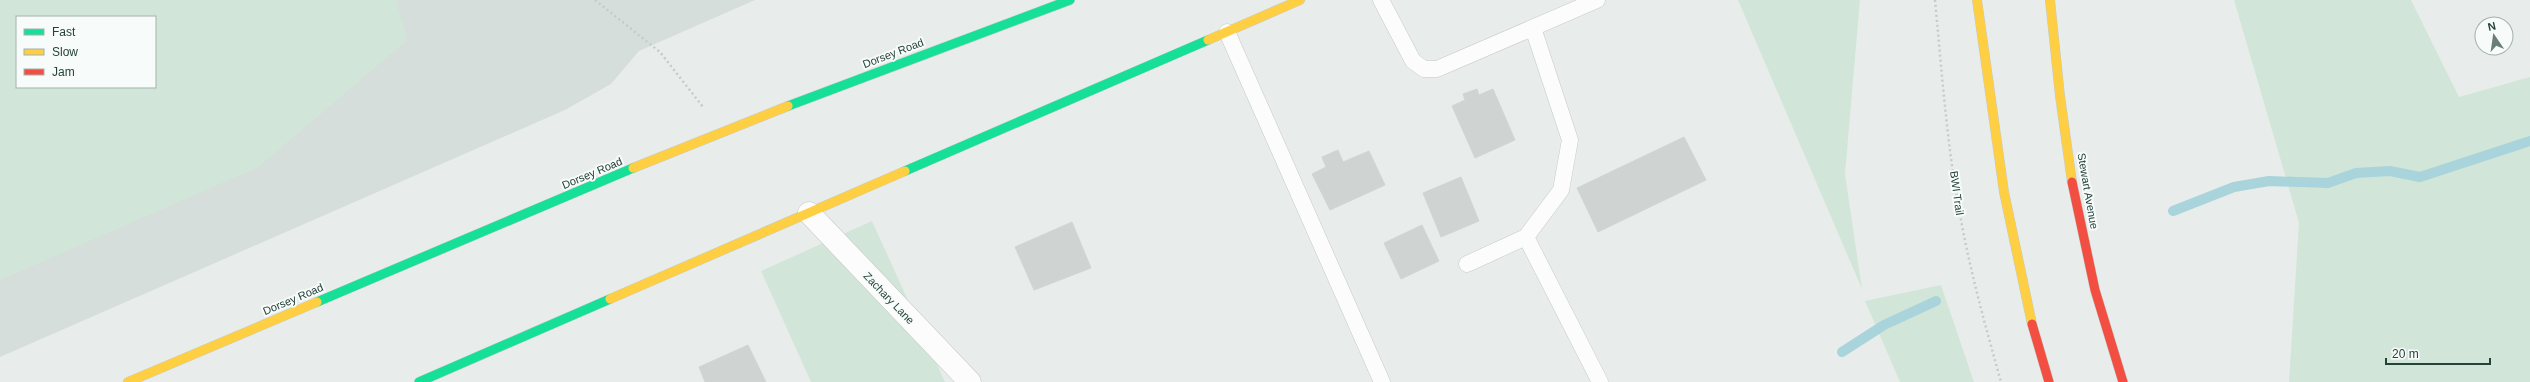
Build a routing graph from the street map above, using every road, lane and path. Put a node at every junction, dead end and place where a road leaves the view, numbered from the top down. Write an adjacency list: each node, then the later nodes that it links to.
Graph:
1 (595, 0): 11 (path)
2 (1070, 0): 11 (main road, Dorsey Road)
3 (1300, 0): 10 (main road)
4 (1381, 0): 9 (lane)
5 (1597, 0): 9 (lane)
6 (1935, 0): 20 (path, BWI Trail)
7 (1976, 0): 21 (main road)
8 (2050, 0): 22 (main road, Stewart Avenue)
9 (1533, 28): 13 (lane)
10 (1227, 32): 12 (main road); 18 (lane)
11 (721, 131): 15 (main road, Dorsey Road)
12 (809, 213): 16 (main road); 17 (street, Zachary Lane)
13 (1526, 238): 14 (lane); 19 (lane)
14 (1467, 264)
15 (128, 382)
16 (419, 382)
17 (970, 382)
18 (1382, 382)
19 (1600, 382)
20 (2001, 382)
21 (2049, 382)
22 (2123, 382)

